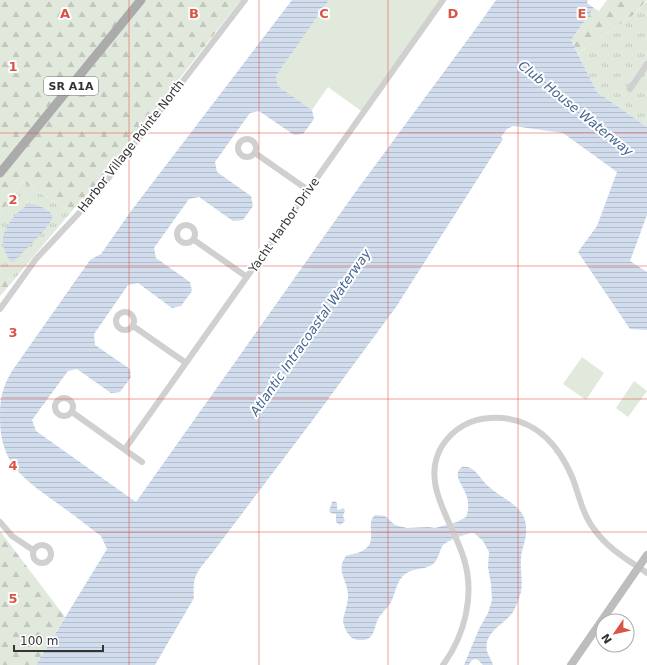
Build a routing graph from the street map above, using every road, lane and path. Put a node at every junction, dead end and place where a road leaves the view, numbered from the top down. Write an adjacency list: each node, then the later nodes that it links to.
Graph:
1 (141, 0): 7 (main road, SR A1A)
2 (245, 0): 11 (street, Harbor Village Pointe North)
3 (442, 0): 8 (street, Yacht Harbor Drive)
4 (647, 64): 5 (street)
5 (630, 89)
6 (255, 153): 8 (street)
7 (0, 173)
8 (308, 190): 10 (street, Yacht Harbor Drive)
9 (194, 240): 10 (street)
10 (247, 277): 13 (street, Yacht Harbor Drive)
11 (0, 309)
12 (133, 326): 13 (street)
13 (186, 363): 15 (street, Yacht Harbor Drive)
14 (72, 412): 15 (street)
15 (125, 449): 16 (street)
16 (142, 462)
17 (0, 522): 18 (street)
18 (33, 550)
19 (647, 555): 20 (street)
20 (639, 567): 21 (street); 22 (street); 23 (street)
21 (647, 573)
22 (443, 665)
23 (571, 665)

